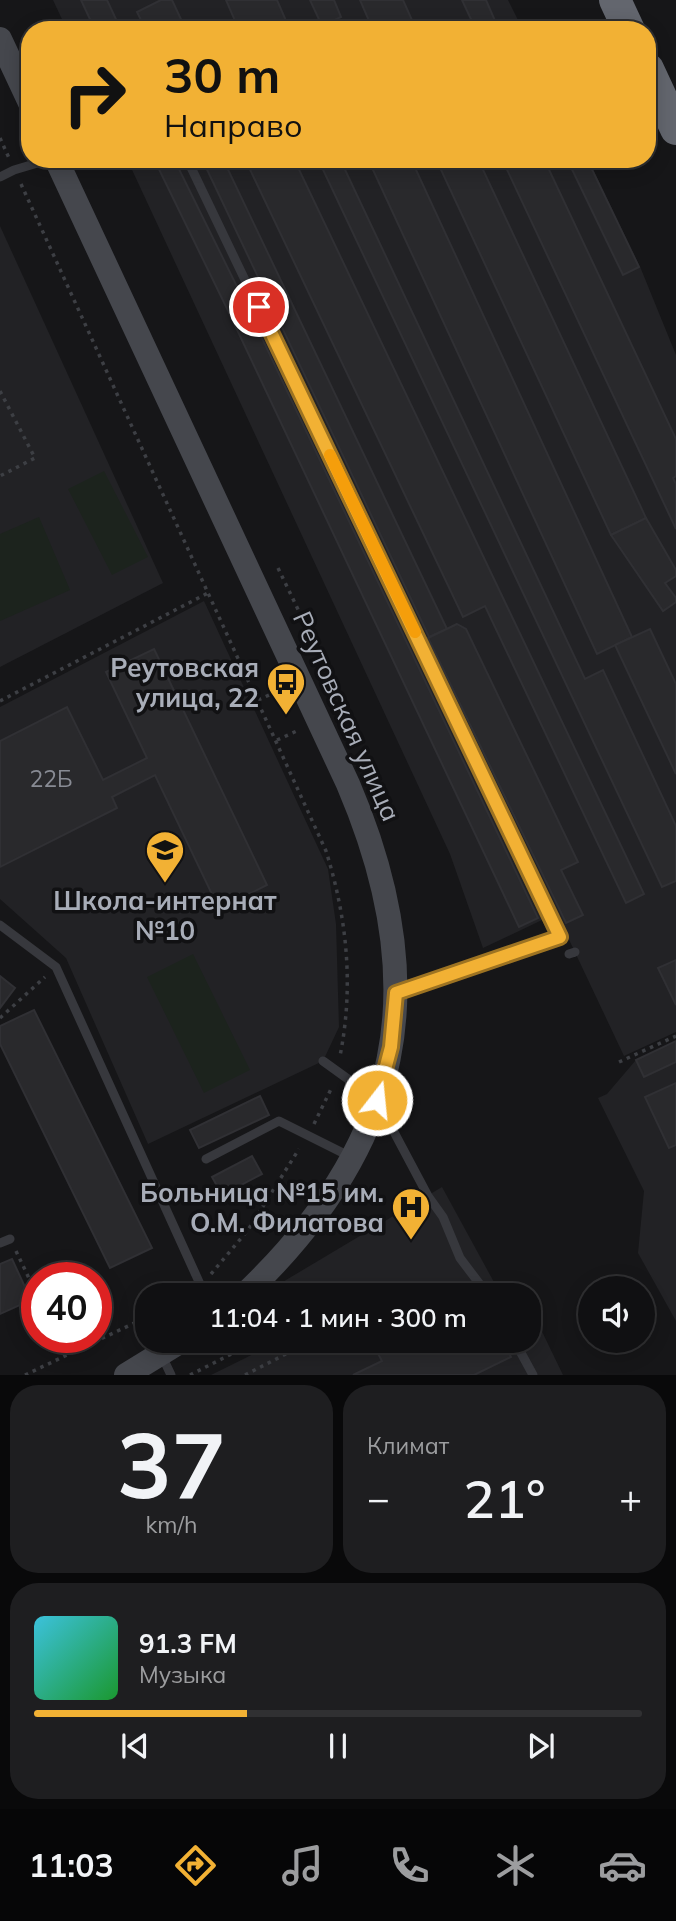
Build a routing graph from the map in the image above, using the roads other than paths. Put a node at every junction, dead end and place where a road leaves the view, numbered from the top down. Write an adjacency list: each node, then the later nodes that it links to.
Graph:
1 (615, 0): 2 (highway)
2 (625, 21)
3 (0, 39): 4 (street)
4 (21, 84)
5 (656, 86): 6 (highway)
6 (676, 129)
7 (22, 168): 10 (lane)
8 (60, 168): 12 (street, Реутовская улица)
9 (191, 168): 12 (lane)
10 (0, 177)
11 (0, 925): 19 (lane)
12 (396, 993): 14 (street, Реутовская улица)
13 (323, 1060): 14 (lane)
14 (377, 1100): 15 (street, Реутовская улица); 21 (lane)
15 (353, 1157): 16 (lane); 20 (street, Реутовская улица)
16 (206, 1158)
17 (10, 1239): 18 (lane)
18 (0, 1243)
19 (199, 1283)
20 (255, 1283)
21 (479, 1283)
22 (521, 1353): 25 (lane)
23 (166, 1365): 24 (street)
24 (126, 1375)
25 (533, 1375)

